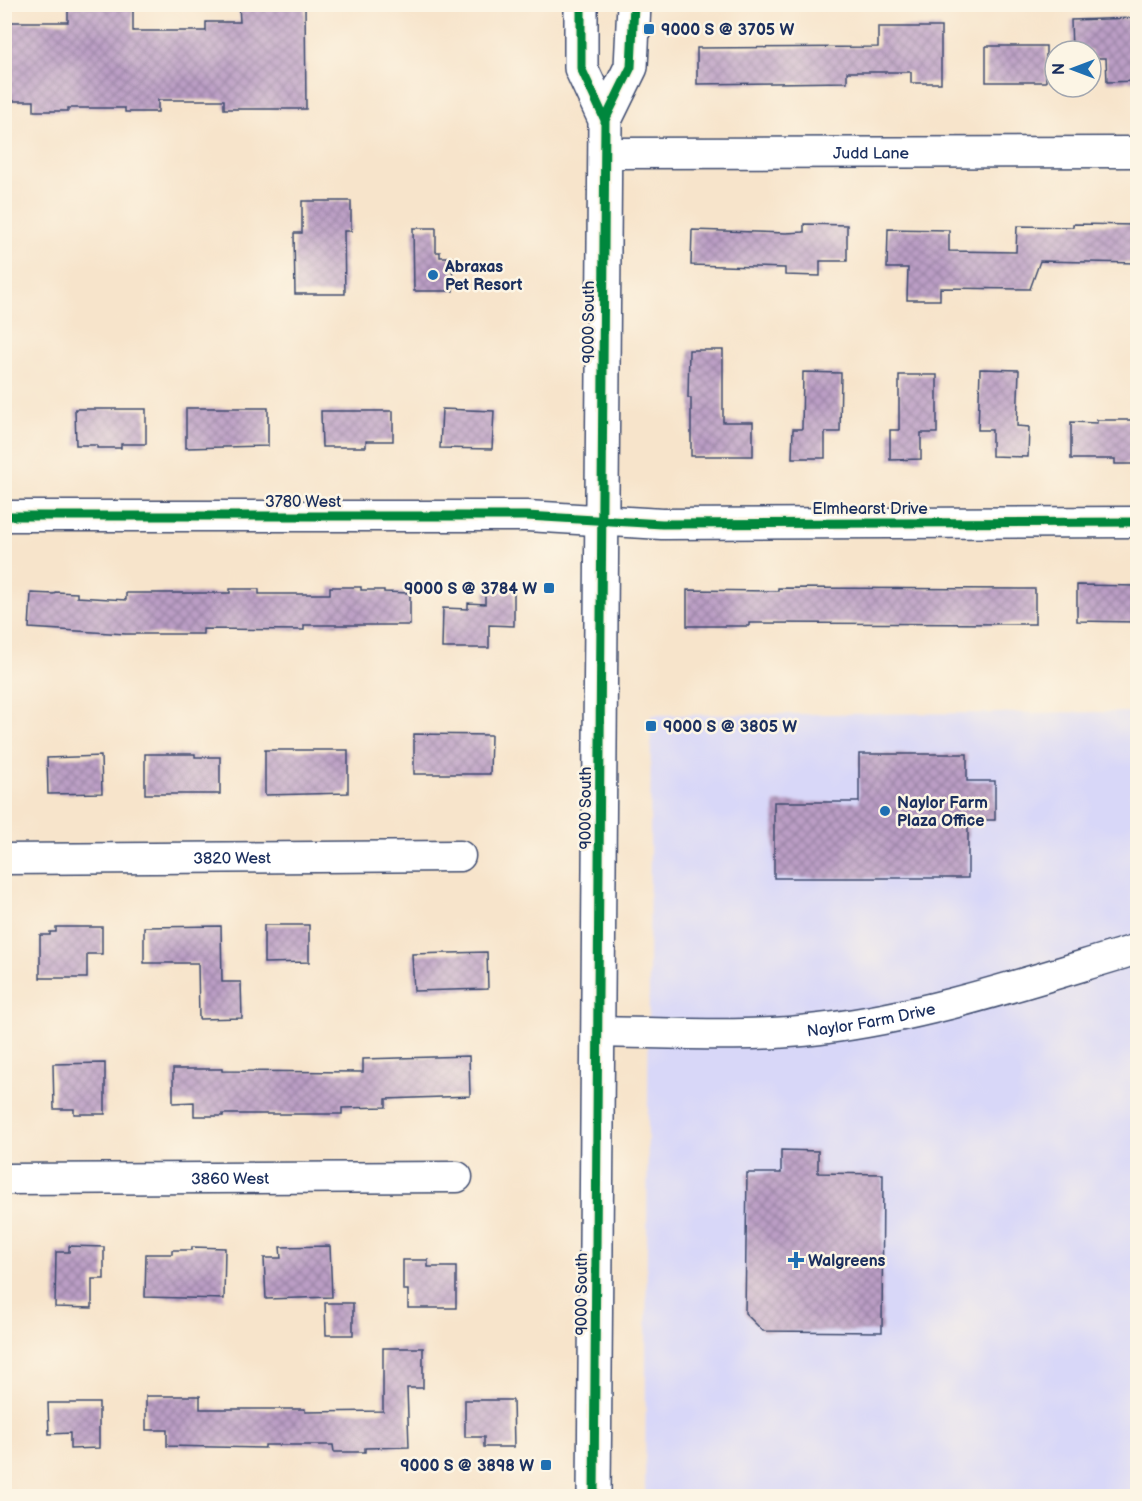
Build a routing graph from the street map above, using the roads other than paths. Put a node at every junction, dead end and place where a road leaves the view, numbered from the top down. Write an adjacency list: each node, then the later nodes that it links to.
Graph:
1 (581, 4): 3 (main road, 9000 South)
2 (634, 4): 3 (main road, 9000 South)
3 (605, 120): 5 (main road, 9000 South)
4 (1137, 152): 5 (street, Judd Lane)
5 (604, 153): 7 (main road, 9000 South)
6 (4, 516): 7 (street, 3780 West)
7 (602, 521): 8 (street, Elmhearst Drive); 12 (main road, 9000 South)
8 (1137, 522)
9 (460, 856): 10 (street, 3820 West)
10 (4, 859)
11 (1137, 950): 12 (street, Naylor Farm Drive)
12 (598, 1032): 15 (main road, 9000 South)
13 (457, 1177): 14 (street, 3860 West)
14 (4, 1179)
15 (594, 1497)

